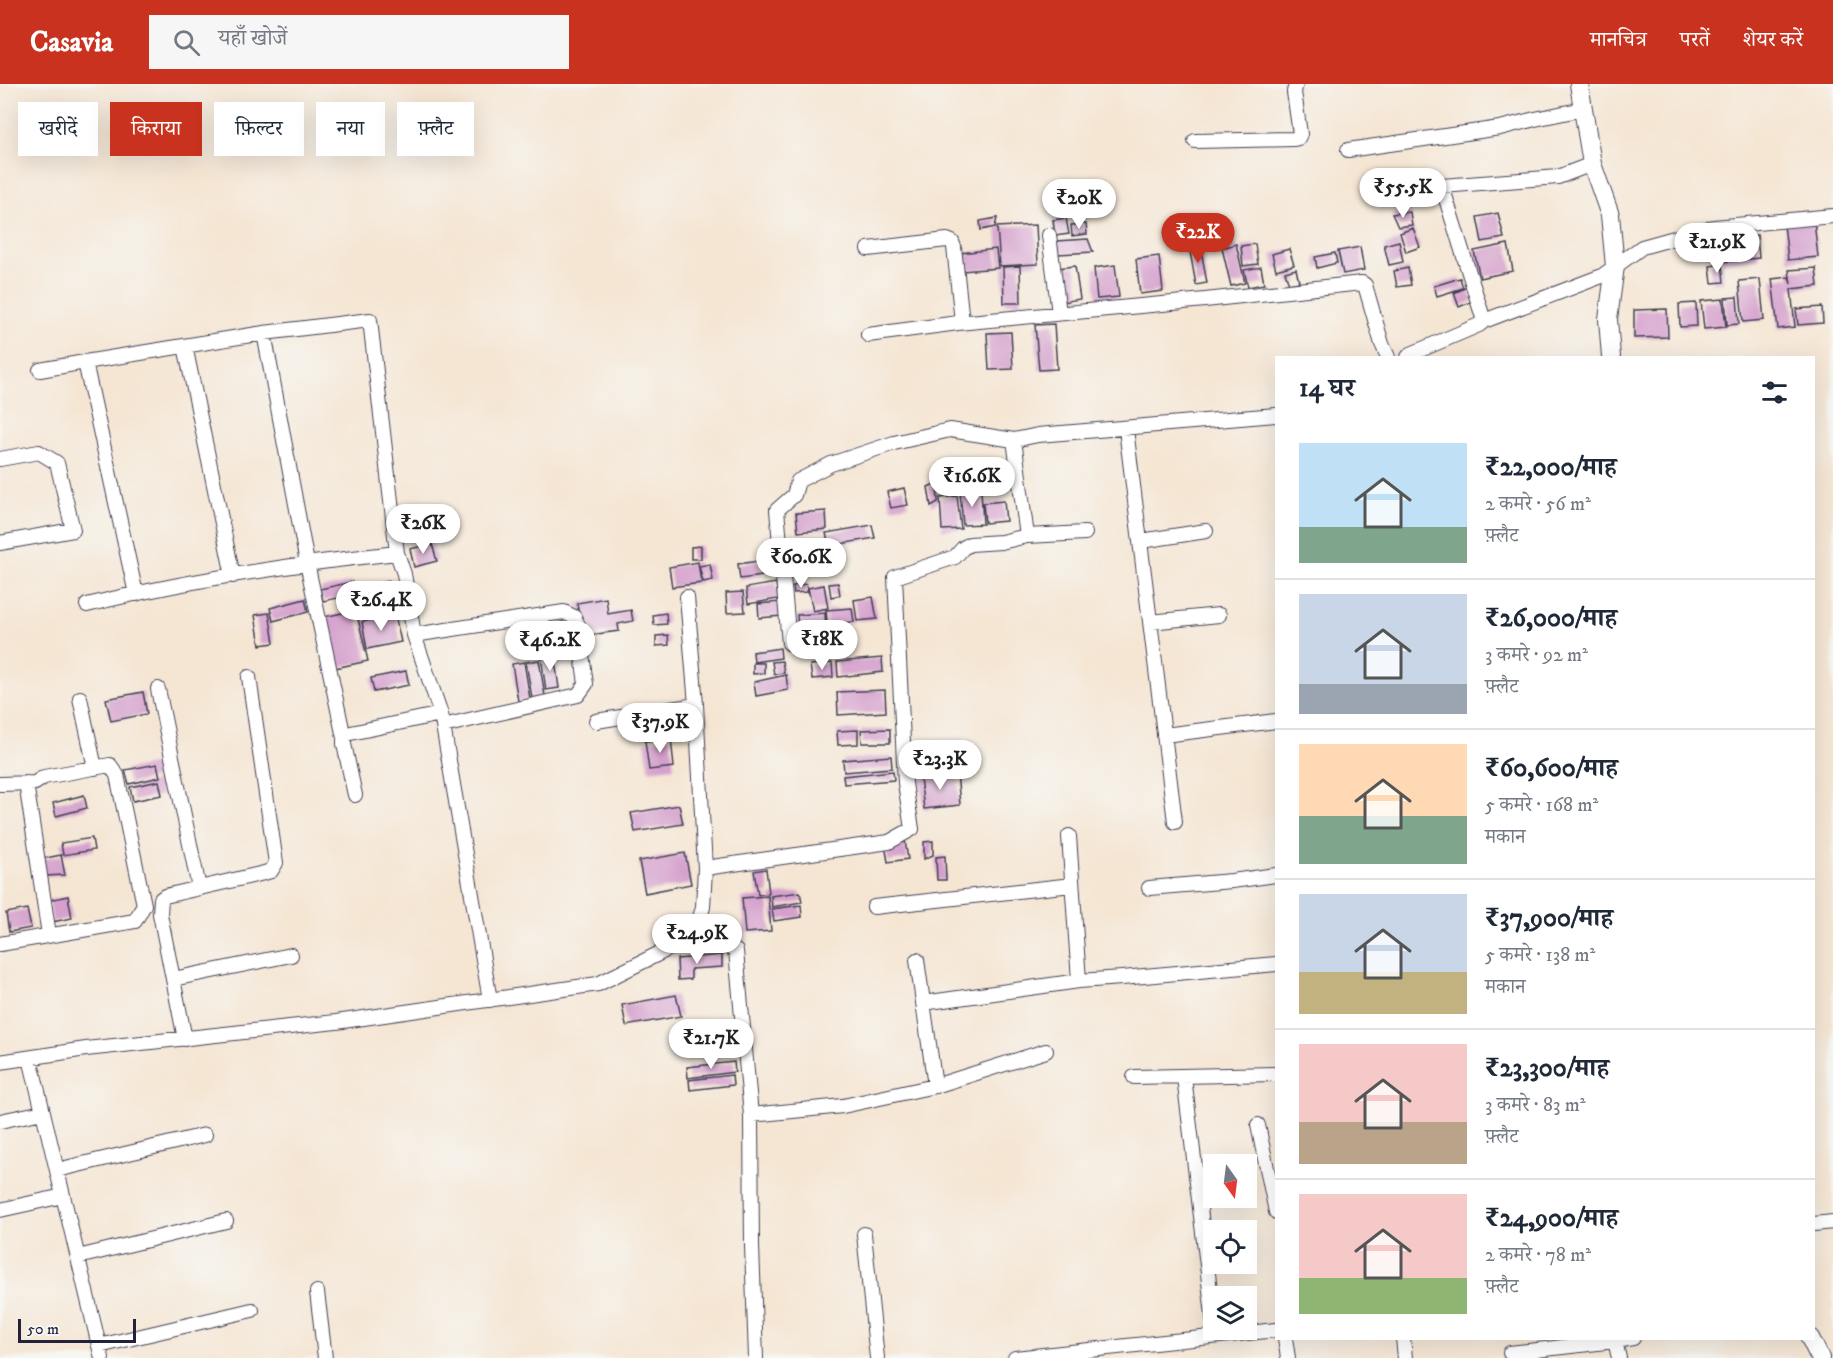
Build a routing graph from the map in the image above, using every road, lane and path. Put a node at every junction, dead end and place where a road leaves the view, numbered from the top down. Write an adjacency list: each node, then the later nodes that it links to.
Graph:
1 (1296, 84): 4 (street)
2 (1579, 84): 3 (street)
3 (1584, 109): 5 (street); 6 (street)
4 (1195, 141)
5 (1348, 150)
6 (1592, 164): 10 (street); 12 (street)
7 (1833, 219): 10 (street)
8 (1049, 235): 11 (street)
9 (868, 249): 13 (street)
10 (1615, 266): 12 (street); 19 (street)
11 (1059, 314): 13 (street); 17 (street)
12 (1484, 321): 18 (street)
13 (962, 322): 15 (street)
14 (264, 333): 16 (street); 31 (street); 32 (street)
15 (868, 335)
16 (185, 346): 20 (street); 33 (street)
17 (1388, 356)
18 (1409, 356)
19 (1611, 356)
20 (85, 362): 21 (street); 34 (street)
21 (40, 370)
22 (1275, 420): 23 (street)
23 (1126, 429): 24 (street); 29 (street)
24 (1014, 440): 28 (street); 40 (street)
25 (0, 459): 30 (street)
26 (1206, 531): 29 (street)
27 (1085, 533): 28 (street)
28 (1027, 536): 56 (street)
29 (1141, 541): 38 (street)
30 (0, 543)
31 (398, 553): 32 (street); 39 (street)
32 (307, 563): 33 (street); 49 (street)
33 (233, 576): 34 (street)
34 (136, 594): 36 (street)
35 (687, 597): 44 (street)
36 (87, 605)
37 (1219, 615): 38 (street)
38 (1150, 622): 48 (street)
39 (414, 635): 45 (street); 45 (street)
40 (789, 643)
41 (249, 677): 59 (street)
42 (158, 689): 59 (street)
43 (80, 698): 50 (street)
44 (696, 705): 46 (street); 56 (street)
45 (442, 720): 49 (street); 70 (street)
46 (596, 721)
47 (1275, 721): 48 (street)
48 (1164, 735): 54 (street)
49 (344, 738): 53 (street)
50 (95, 768): 51 (street); 63 (street)
51 (26, 783): 52 (street); 63 (street)
52 (0, 784)
53 (355, 795)
54 (1175, 822)
55 (1068, 836): 58 (street)
56 (705, 868): 62 (street)
57 (1275, 875): 60 (street)
58 (1072, 885): 61 (street); 69 (street)
59 (199, 888): 68 (street)
60 (1149, 888)
61 (874, 907)
62 (696, 932): 70 (street); 81 (street)
63 (48, 936): 64 (street)
64 (0, 944)
65 (291, 955): 68 (street)
66 (917, 960): 71 (street)
67 (1275, 964): 69 (street)
68 (173, 979): 72 (street)
69 (1079, 981): 71 (street)
70 (490, 1000): 72 (street)
71 (923, 1003): 79 (street)
72 (185, 1039): 74 (street)
73 (1046, 1051): 79 (street)
74 (30, 1058): 75 (street); 80 (street)
75 (0, 1062)
76 (1275, 1074): 78 (street)
77 (1134, 1077): 78 (street)
78 (1184, 1077): 94 (street)
79 (935, 1086): 81 (street)
80 (43, 1112): 82 (street); 85 (street)
81 (751, 1114): 108 (street)
82 (0, 1121)
83 (1258, 1125): 87 (street)
84 (205, 1135): 85 (street)
85 (57, 1170): 86 (street)
86 (63, 1196): 88 (street); 93 (street)
87 (1275, 1207)
88 (0, 1210)
89 (226, 1221): 93 (street)
90 (1833, 1222): 91 (street)
91 (1815, 1224)
92 (864, 1234): 109 (street)
93 (78, 1257): 105 (street)
94 (1209, 1286)
95 (317, 1292): 107 (street)
96 (252, 1310): 105 (street)
97 (1257, 1330): 98 (street)
98 (1275, 1330)
99 (1203, 1332): 110 (street)
100 (1285, 1340): 111 (street)
101 (1403, 1340): 112 (street)
102 (1507, 1340): 106 (street)
103 (1615, 1340): 106 (street); 113 (street)
104 (1811, 1340): 114 (street)
105 (100, 1352)
106 (1510, 1356)
107 (325, 1358)
108 (756, 1358)
109 (877, 1358)
110 (1015, 1358)
111 (1288, 1358)
112 (1405, 1358)
113 (1619, 1358)
114 (1820, 1358)

